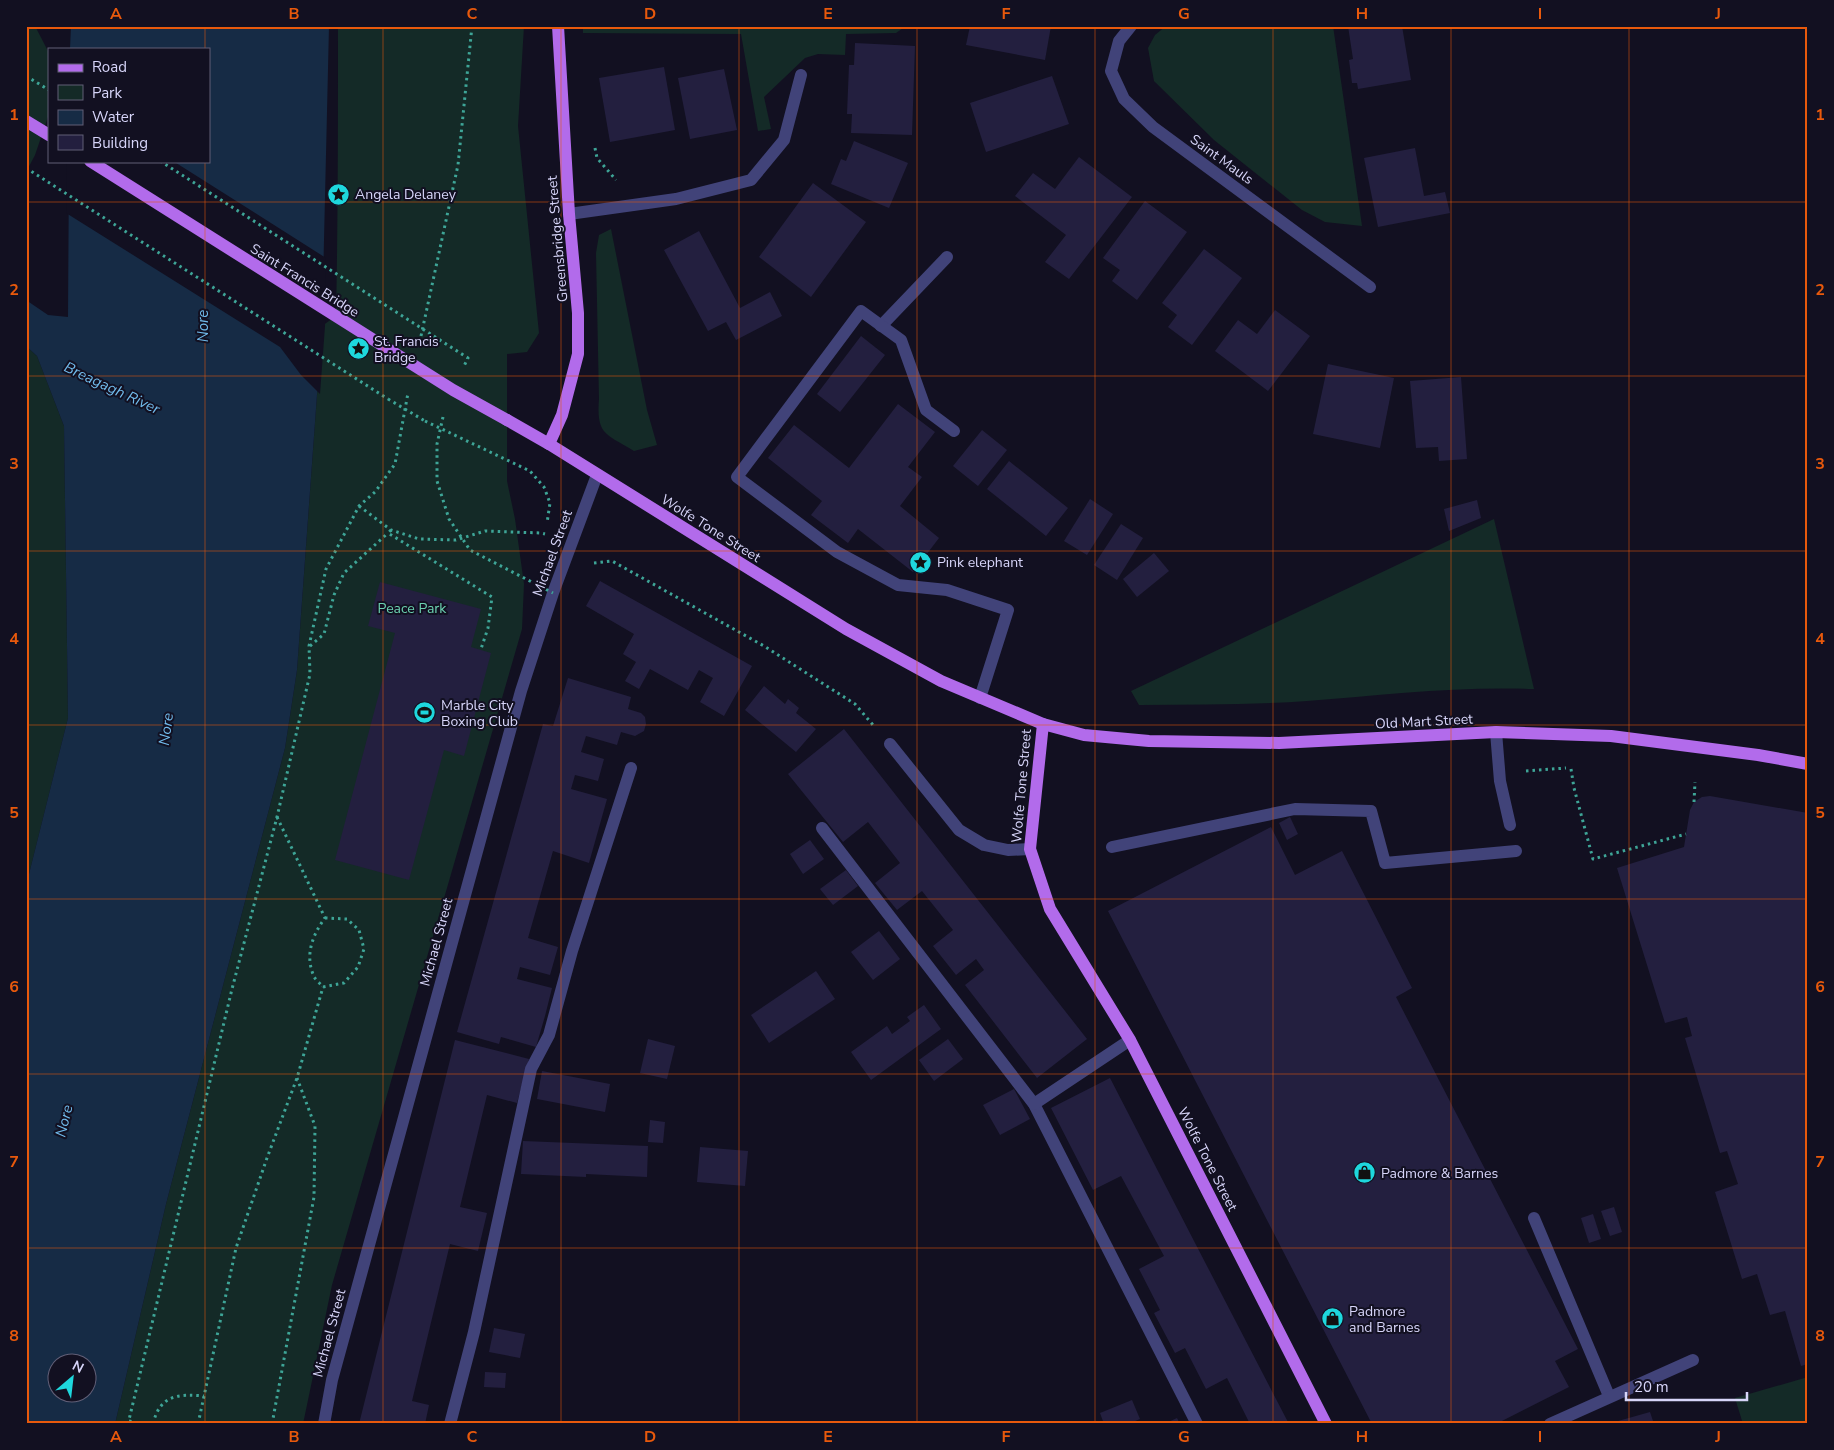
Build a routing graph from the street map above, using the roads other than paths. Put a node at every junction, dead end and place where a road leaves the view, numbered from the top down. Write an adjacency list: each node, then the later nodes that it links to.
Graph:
1 (558, 26): 7 (main road, Greensbridge Street)
2 (1131, 26): 9 (street, Saint Mauls)
3 (801, 75): 7 (street)
4 (26, 121): 5 (main road)
5 (48, 134)
6 (92, 162): 11 (main road, Saint Francis Bridge, bridge)
7 (569, 214): 13 (main road, Greensbridge Street)
8 (947, 257): 10 (street)
9 (1370, 287)
10 (881, 326): 12 (street); 15 (street)
11 (507, 420): 13 (main road, Wolfe Tone Street)
12 (954, 431)
13 (549, 444): 14 (main road, Wolfe Tone Street)
14 (597, 475): 15 (main road, Wolfe Tone Street); 31 (street, Michael Street)
15 (980, 698): 16 (main road, Wolfe Tone Street)
16 (1042, 724): 17 (main road, Old Mart Street); 24 (main road, Wolfe Tone Street)
17 (1496, 732): 19 (main road, Old Mart Street); 21 (street)
18 (890, 744): 24 (street)
19 (1808, 764)
20 (631, 768): 32 (street)
21 (1510, 825)
22 (822, 828): 27 (street)
23 (1112, 847): 25 (street)
24 (1030, 849): 26 (main road, Wolfe Tone Street)
25 (1516, 851)
26 (1130, 1040): 27 (street); 34 (main road, Wolfe Tone Street)
27 (1034, 1104): 33 (street)
28 (1534, 1218): 30 (street)
29 (1692, 1360): 30 (street)
30 (1609, 1396): 35 (street)
31 (324, 1424)
32 (450, 1424)
33 (1197, 1424)
34 (1326, 1424)
35 (1550, 1424)

